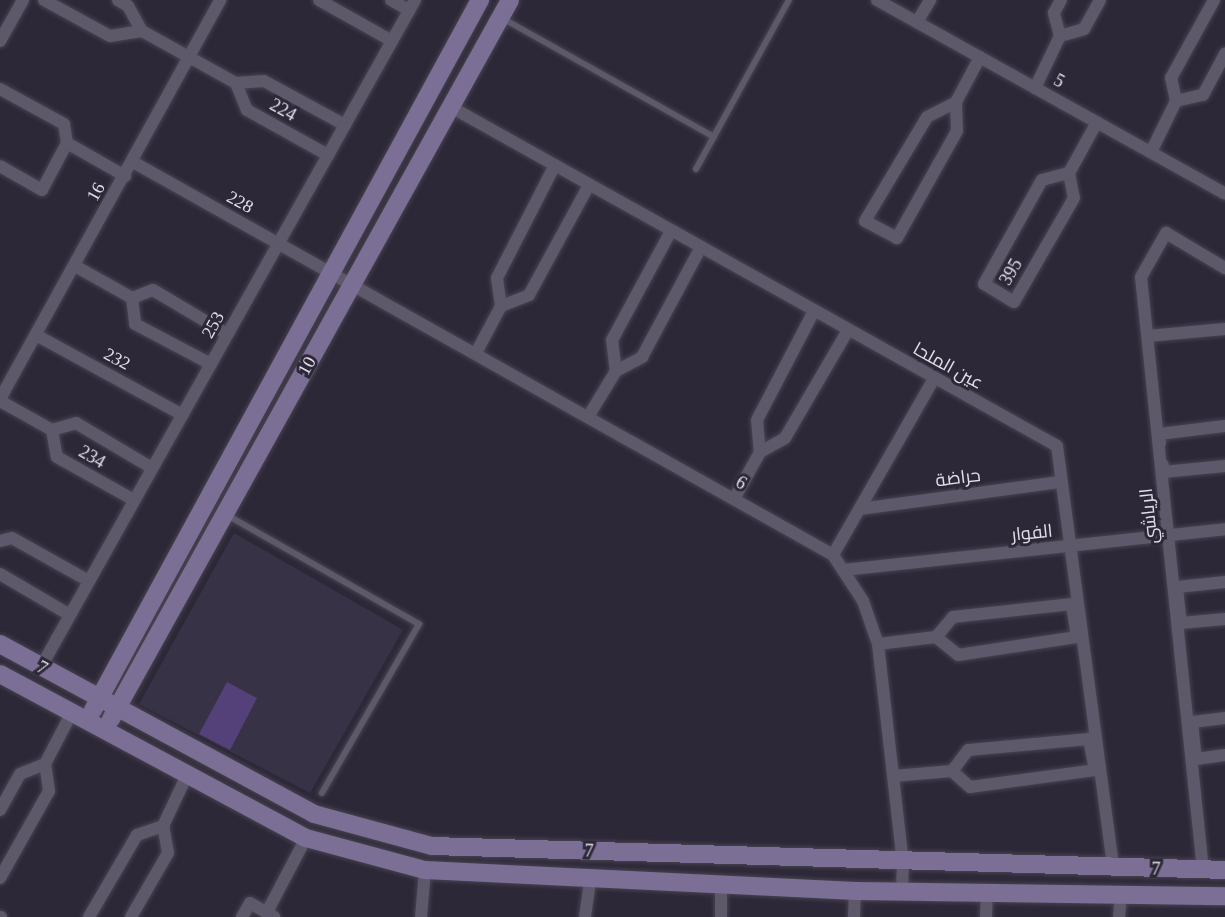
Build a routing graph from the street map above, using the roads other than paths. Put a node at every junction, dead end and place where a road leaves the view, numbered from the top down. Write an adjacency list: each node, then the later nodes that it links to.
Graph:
1 (23, 0): 20 (street)
2 (44, 0): 18 (street)
3 (118, 0): 18 (street, 224)
4 (220, 0): 23 (street, 16)
5 (319, 0): 21 (street)
6 (391, 0): 15 (street)
7 (480, 0): 50 (street, 10)
8 (510, 0): 16 (street, 10)
9 (789, 0): 33 (lane)
10 (877, 0): 17 (street, 5)
11 (930, 0): 17 (street)
12 (1061, 0): 19 (street)
13 (1100, 0): 19 (street)
14 (1214, 0): 28 (street)
15 (412, 5): 21 (street, 253)
16 (500, 17): 30 (street, 10); 33 (lane)
17 (917, 23): 24 (street, 5)
18 (142, 31): 23 (street, 224)
19 (1060, 36): 26 (street)
20 (0, 41)
21 (392, 41): 32 (street, 253)
22 (1225, 54): 28 (street)
23 (189, 57): 25 (street, 224); 37 (street, 16)
24 (980, 57): 26 (street, 5); 29 (street)
25 (236, 83): 32 (street, 224); 36 (street, 224)
26 (1035, 88): 31 (street, 5)
27 (0, 89): 34 (street)
28 (1176, 101): 35 (street)
29 (956, 102): 29 (street)
30 (451, 107): 38 (street, عين الملحا); 51 (street, 10)
31 (1097, 122): 35 (street, 5); 41 (street, 395)
32 (345, 125): 36 (street, 253)
33 (714, 137): 40 (lane)
34 (67, 143): 39 (street); 42 (street)
35 (1150, 152): 44 (street, 5)
36 (328, 155): 46 (street, 253)
37 (133, 162): 42 (street, 16); 46 (street, 228)
38 (555, 165): 43 (street, عين الملحا); 53 (street)
39 (0, 166)
40 (696, 169)
41 (1069, 173): 41 (street, 395)
42 (125, 176): 48 (street, 16)
43 (589, 185): 45 (street, عين الملحا); 53 (street)
44 (1225, 194)
45 (671, 231): 47 (street, عين الملحا); 62 (street)
46 (279, 243): 50 (street, 228); 57 (street, 253)
47 (701, 247): 54 (street, عين الملحا); 62 (street)
48 (75, 266): 52 (street); 58 (street, 16)
49 (1225, 268): 59 (street, الرياشي)
50 (330, 271): 51 (street, 6); 93 (street, 10)
51 (353, 283): 60 (street, 6); 76 (street, 10)
52 (132, 298): 57 (street); 61 (street)
53 (501, 306): 60 (street)
54 (814, 311): 56 (street, عين الملحا); 69 (street)
55 (1225, 329): 59 (street)
56 (848, 330): 63 (street, عين الملحا); 69 (street)
57 (228, 334): 61 (street, 253)
58 (36, 335): 64 (street, 16); 65 (street, 232)
59 (1148, 336): 78 (street, الرياشي)
60 (476, 353): 66 (street, 6)
61 (211, 364): 65 (street, 253)
62 (616, 371): 66 (street)
63 (934, 379): 72 (street, عين الملحا); 75 (street)
64 (0, 400): 68 (street)
65 (183, 415): 71 (street, 253)
66 (588, 416): 73 (street, 6)
67 (1225, 426): 70 (street)
68 (52, 430): 71 (street, 234); 74 (street, 234)
69 (760, 452): 73 (street)
70 (1225, 466)
71 (152, 468): 74 (street, 253)
72 (1061, 482): 75 (street, حراضة); 80 (street, عين الملحا)
73 (734, 499): 81 (street, 6)
74 (134, 500): 84 (street, 253)
75 (860, 509): 81 (street)
76 (225, 514): 94 (street, 10); 103 (lane)
77 (1225, 529): 78 (street, الفوار)
78 (1169, 536): 80 (street, الفوار); 110 (street, الرياشي)
79 (0, 541): 84 (street)
80 (1069, 546): 82 (street, الفوار); 108 (street, عين الملحا)
81 (833, 555): 82 (street, 6)
82 (843, 570): 90 (street, 6)
83 (0, 574): 86 (street)
84 (89, 581): 86 (street, 253)
85 (1225, 582): 87 (street)
86 (70, 615): 91 (street, 253)
87 (1225, 619)
88 (936, 637): 88 (street); 90 (street)
89 (0, 644): 91 (street, 7)
90 (878, 644): 102 (street, 6)
91 (41, 667): 93 (street, 7)
92 (0, 674): 95 (street, 7)
93 (99, 700): 94 (street, 7); 95 (street, 10)
94 (116, 710): 97 (street, 10); 107 (street, 7)
95 (79, 718): 97 (street, 7); 99 (street)
96 (1225, 718): 98 (street)
97 (105, 732): 101 (street, 7)
98 (1225, 755)
99 (45, 764): 104 (street); 112 (street)
100 (952, 771): 100 (street); 102 (street)
101 (187, 775): 105 (street); 106 (street, 7)
102 (893, 776): 107 (street, 6)
103 (322, 793)
104 (0, 810)
105 (163, 826): 121 (street); 122 (street)
106 (306, 838): 109 (street, 7); 120 (street)
107 (903, 862): 108 (street, 7); 115 (street, 6)
108 (1112, 867): 110 (street, 7)
109 (425, 870): 113 (street, 7); 124 (street)
110 (1203, 870): 111 (street, 7)
111 (1225, 870)
112 (0, 878)
113 (590, 881): 114 (street, 7); 125 (street)
114 (721, 886): 116 (street, 7); 126 (street)
115 (902, 889): 116 (street, 7); 117 (street, 7)
116 (855, 891): 127 (street)
117 (987, 894): 118 (street, 7); 128 (street)
118 (1121, 895): 119 (street, 7); 129 (street)
119 (1225, 895)
120 (271, 914): 123 (street)
121 (89, 917)
122 (131, 917)
123 (242, 917)
124 (421, 917)
125 (585, 917)
126 (721, 917)
127 (855, 917)
128 (986, 917)
129 (1119, 917)

